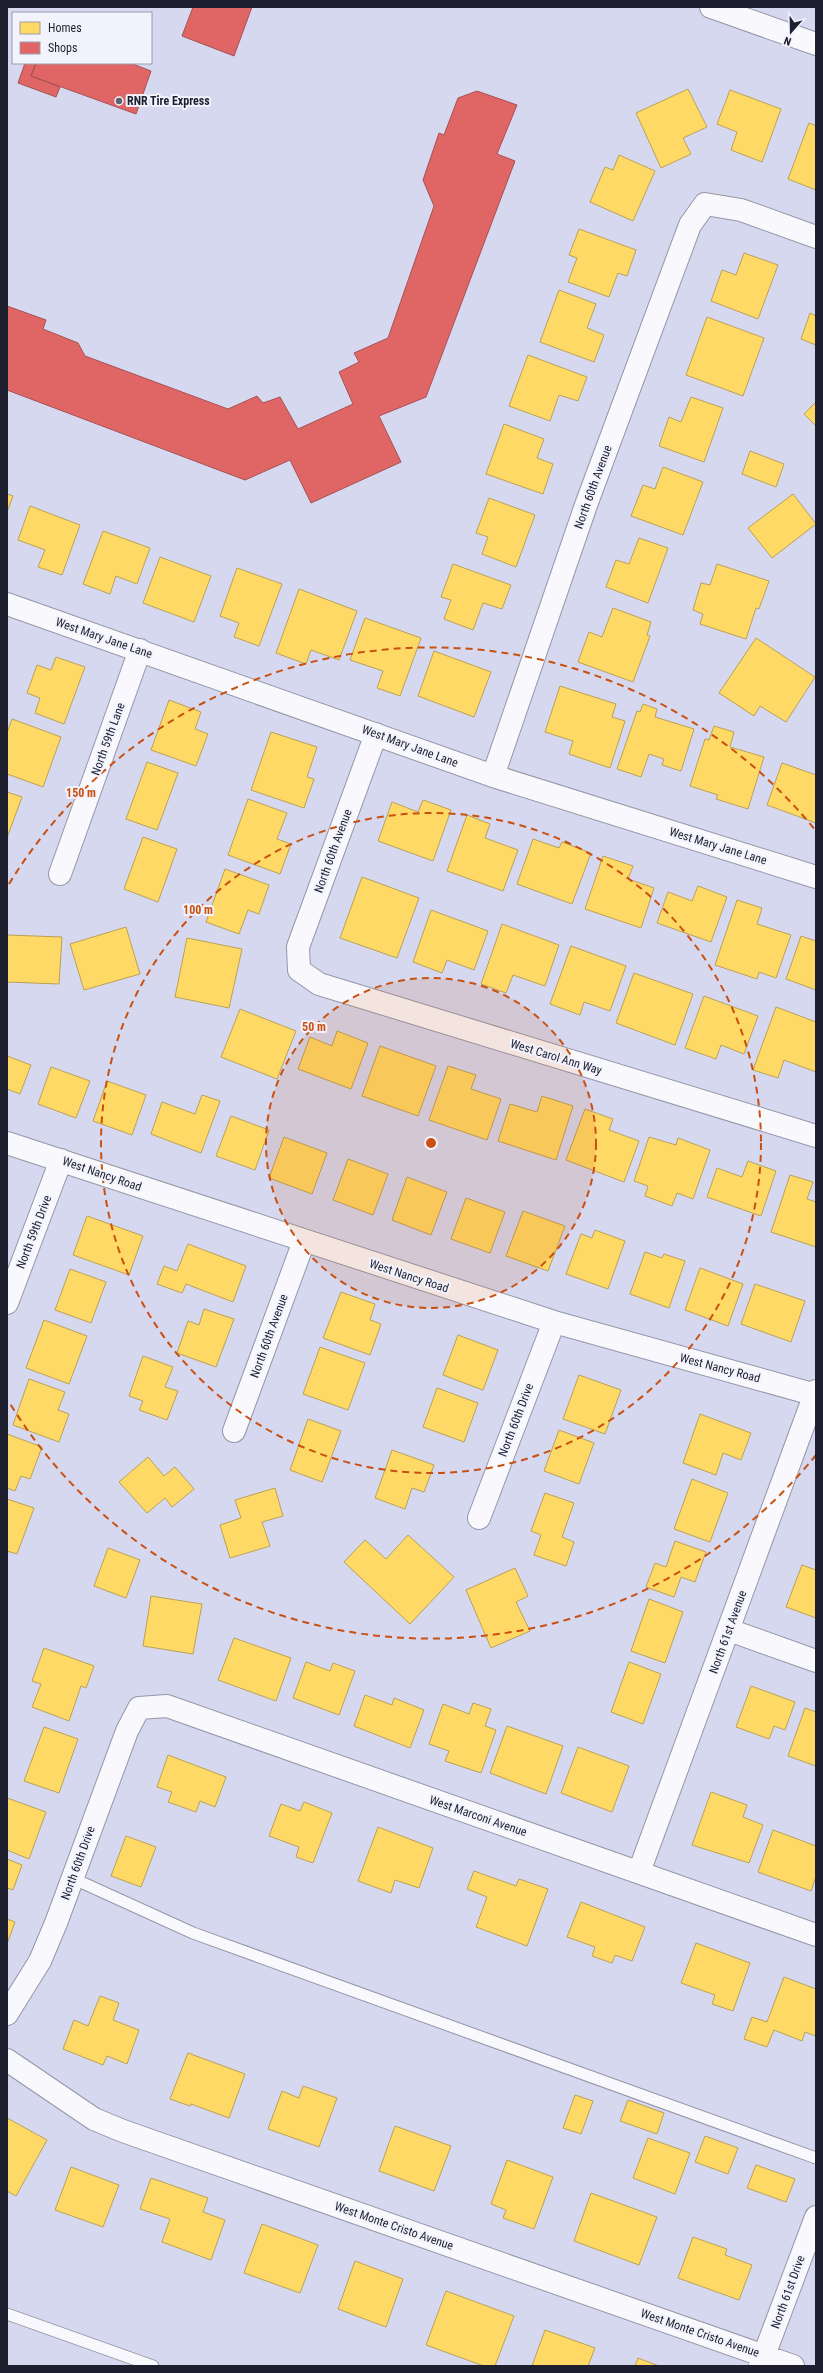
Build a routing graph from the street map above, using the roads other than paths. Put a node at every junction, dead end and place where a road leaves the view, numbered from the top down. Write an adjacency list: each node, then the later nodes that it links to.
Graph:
1 (711, 7): 2 (street)
2 (816, 44)
3 (816, 237): 7 (street, North 60th Avenue)
4 (7, 604): 5 (street, West Mary Jane Lane)
5 (140, 650): 6 (street, West Mary Jane Lane); 8 (street, North 59th Lane)
6 (376, 734): 7 (street, West Mary Jane Lane); 10 (street, North 60th Avenue)
7 (493, 776): 9 (street, West Mary Jane Lane)
8 (60, 874)
9 (816, 877)
10 (299, 970): 11 (street, West Carol Ann Way)
11 (816, 1136)
12 (7, 1142): 13 (street, West Nancy Road)
13 (61, 1160): 14 (street, West Nancy Road); 15 (street, North 59th Drive)
14 (304, 1241): 16 (street, West Nancy Road); 18 (street, North 60th Avenue)
15 (7, 1303)
16 (554, 1322): 17 (street, West Nancy Road); 19 (street, North 60th Drive)
17 (816, 1394): 20 (street, North 61st Avenue)
18 (234, 1431)
19 (479, 1518)
20 (729, 1630): 21 (street); 23 (street, North 61st Avenue)
21 (816, 1661)
22 (139, 1708): 23 (street, West Marconi Avenue); 24 (street, North 60th Drive)
23 (639, 1872): 25 (street, West Marconi Avenue)
24 (72, 1878): 26 (street, North 60th Drive); 28 (lane)
25 (816, 1935)
26 (7, 2014)
27 (8, 2064): 31 (street, West Monte Cristo Avenue)
28 (816, 2158)
29 (816, 2217): 31 (street, North 61st Drive)
30 (7, 2314): 32 (lane)
31 (762, 2361): 33 (street, West Monte Cristo Avenue)
32 (153, 2366)
33 (793, 2366)

